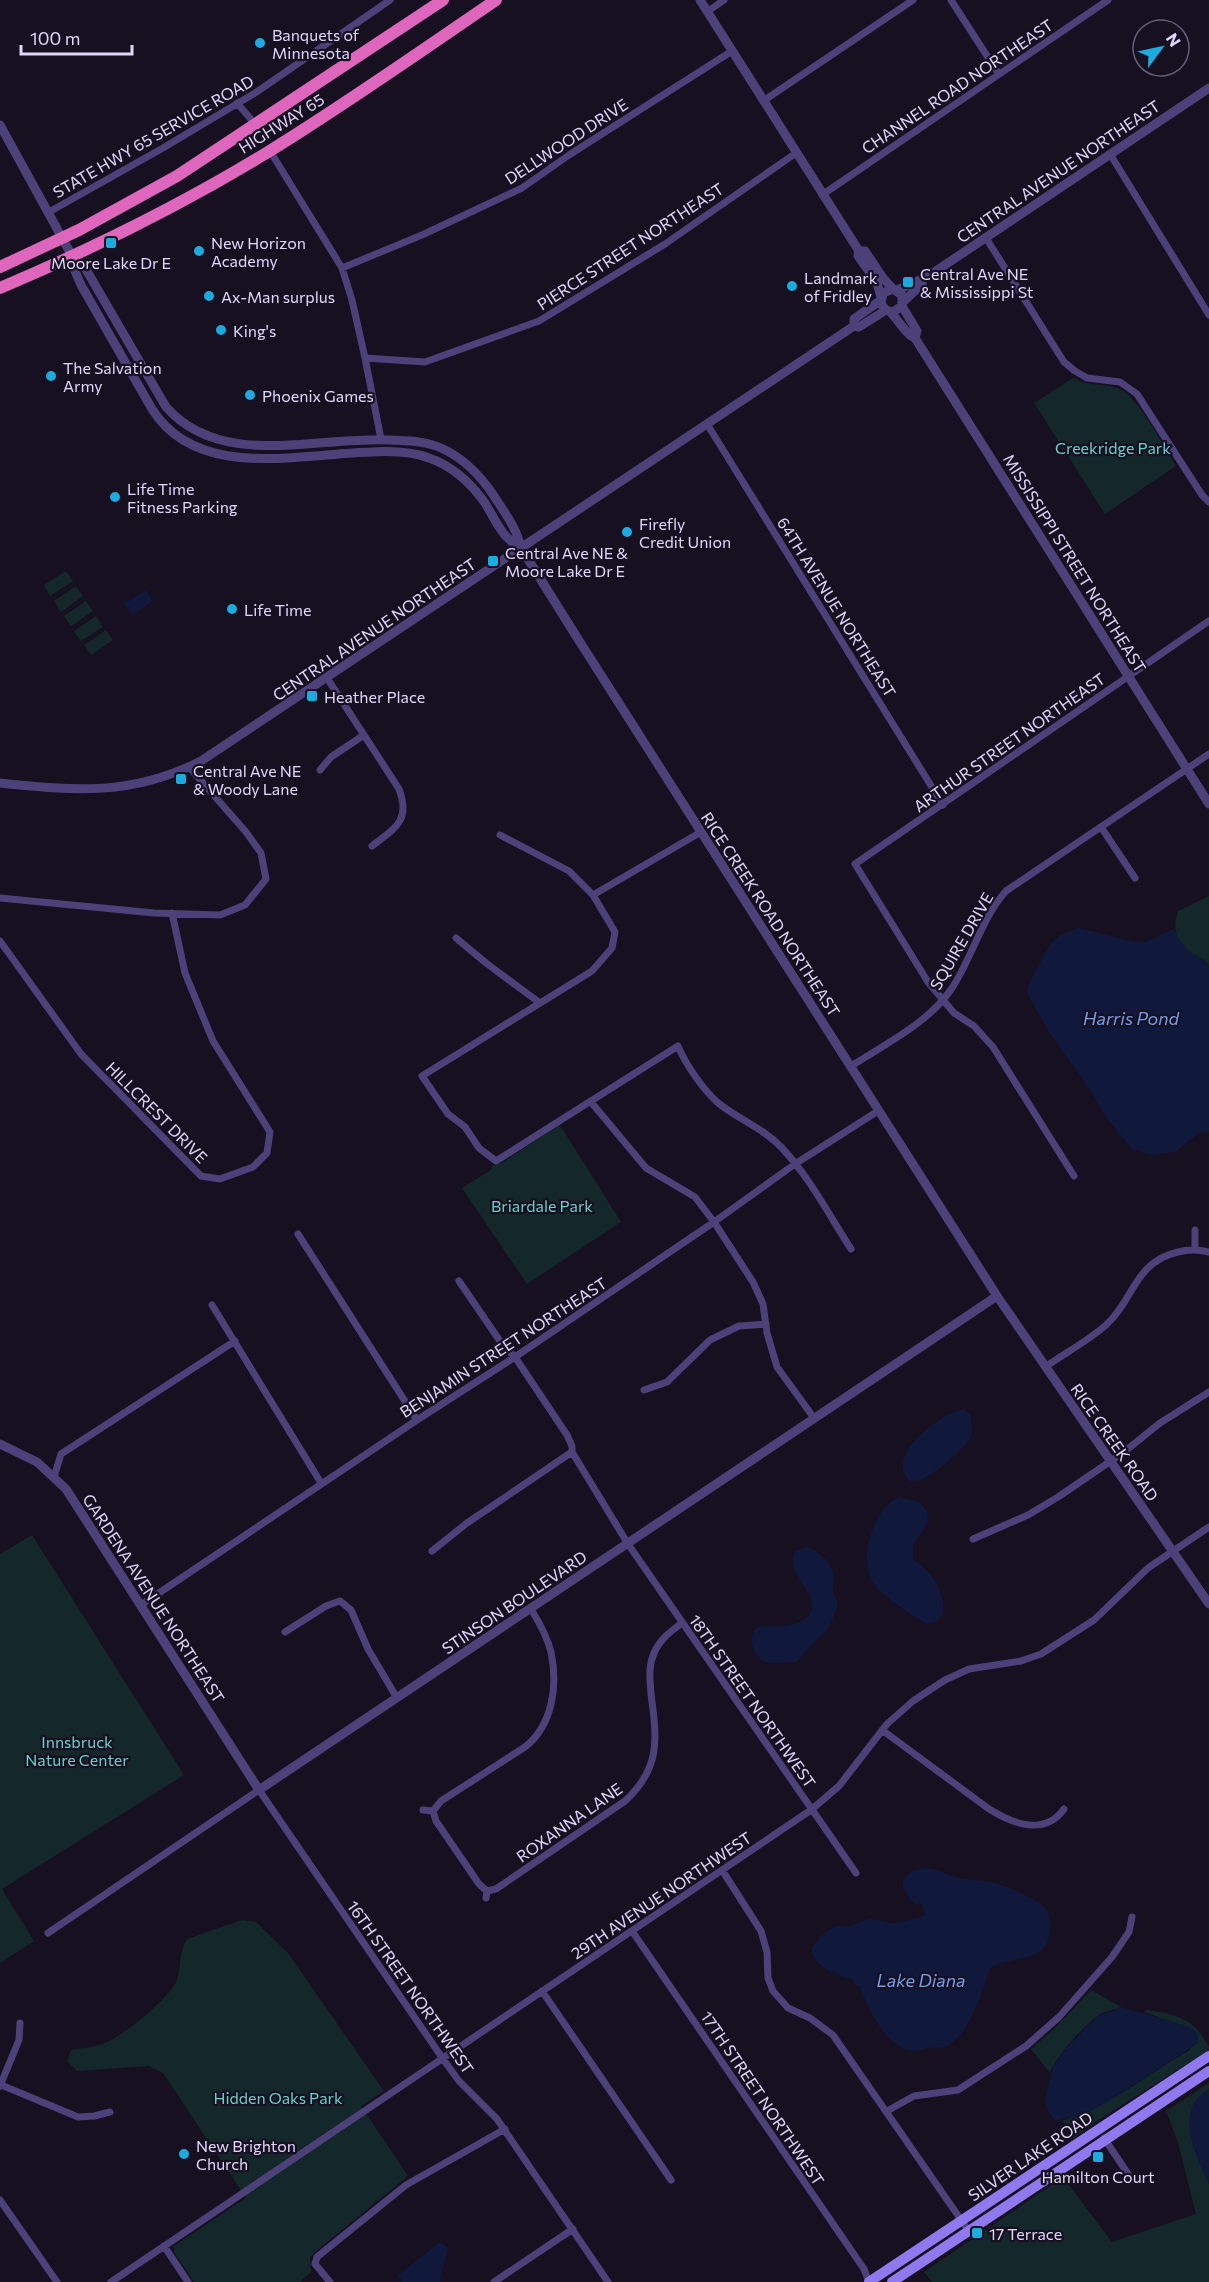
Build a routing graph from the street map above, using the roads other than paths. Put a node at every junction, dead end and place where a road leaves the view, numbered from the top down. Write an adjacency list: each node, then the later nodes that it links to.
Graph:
1 (390, 0): 14 (street, STATE HWY 65 SERVICE ROAD)
2 (443, 0): 16 (highway, HIGHWAY 65)
3 (496, 0): 17 (highway, HIGHWAY 65)
4 (700, 0): 9 (street)
5 (724, 0): 9 (street)
6 (913, 0): 13 (street)
7 (951, 0): 11 (street)
8 (1108, 0): 11 (street, CHANNEL ROAD NORTHEAST)
9 (707, 12): 10 (street)
10 (732, 51): 13 (street); 27 (street, DELLWOOD DRIVE)
11 (998, 73): 20 (street, CHANNEL ROAD NORTHEAST)
12 (1209, 88): 19 (street, CENTRAL AVENUE NORTHEAST)
13 (763, 100): 18 (street)
14 (237, 103): 16 (street); 21 (street, STATE HWY 65 SERVICE ROAD)
15 (0, 125): 21 (street)
16 (256, 125): 22 (highway, HIGHWAY 65)
17 (270, 151): 25 (highway, HIGHWAY 65); 27 (street)
18 (796, 153): 20 (street); 37 (street, PIERCE STREET NORTHEAST)
19 (1110, 154): 23 (street, CENTRAL AVENUE NORTHEAST); 34 (street)
20 (822, 195): 24 (street)
21 (49, 212): 22 (street)
22 (63, 238): 25 (street); 26 (highway, HIGHWAY 65)
23 (986, 238): 28 (street, CENTRAL AVENUE NORTHEAST); 40 (street)
24 (859, 251): 30 (street); 31 (street)
25 (72, 256): 29 (highway, HIGHWAY 65); 39 (street, RICE CREEK ROAD NORTHEAST); 41 (street, RICE CREEK ROAD NORTHEAST)
26 (0, 267)
27 (342, 268): 37 (street)
28 (923, 279): 30 (street, CENTRAL AVENUE NORTHEAST); 32 (street, CENTRAL AVENUE NORTHEAST)
29 (0, 288)
30 (895, 290): 31 (street); 32 (street)
31 (881, 299): 33 (street); 35 (street, CENTRAL AVENUE NORTHEAST)
32 (903, 304): 33 (street); 36 (street, MISSISSIPPI STREET NORTHEAST)
33 (888, 310): 35 (street, CENTRAL AVENUE NORTHEAST); 36 (street, MISSISSIPPI STREET NORTHEAST)
34 (1209, 315)
35 (854, 326): 38 (street, CENTRAL AVENUE NORTHEAST)
36 (915, 338): 43 (street, MISSISSIPPI STREET NORTHEAST)
37 (365, 358): 39 (street)
38 (708, 424): 41 (street, CENTRAL AVENUE NORTHEAST); 52 (street, 64TH AVENUE NORTHEAST)
39 (381, 439): 41 (street, RICE CREEK ROAD NORTHEAST)
40 (1209, 502)
41 (521, 548): 44 (street, CENTRAL AVENUE NORTHEAST); 54 (street, RICE CREEK ROAD NORTHEAST)
42 (1209, 621): 43 (street, ARTHUR STREET NORTHEAST)
43 (1128, 675): 48 (street, MISSISSIPPI STREET NORTHEAST); 52 (street, ARTHUR STREET NORTHEAST)
44 (327, 678): 45 (street); 47 (street, CENTRAL AVENUE NORTHEAST)
45 (364, 735): 49 (street); 56 (street)
46 (1209, 754): 48 (street, SQUIRE DRIVE)
47 (189, 767): 50 (street, CENTRAL AVENUE NORTHEAST); 60 (street)
48 (1187, 769): 51 (street, MISSISSIPPI STREET NORTHEAST); 53 (street, SQUIRE DRIVE)
49 (320, 770)
50 (0, 783)
51 (1209, 804)
52 (943, 805): 63 (street, ARTHUR STREET NORTHEAST)
53 (1101, 827): 57 (street); 63 (street, SQUIRE DRIVE)
54 (700, 832): 58 (street); 65 (street, RICE CREEK ROAD NORTHEAST)
55 (500, 835): 58 (street)
56 (372, 846)
57 (1135, 878)
58 (593, 895): 64 (street)
59 (0, 898): 60 (street)
60 (172, 913): 62 (street, HILLCREST DRIVE)
61 (456, 938): 64 (street)
62 (0, 941)
63 (943, 1001): 65 (street, SQUIRE DRIVE); 69 (street)
64 (540, 1002): 66 (street)
65 (850, 1067): 67 (street, RICE CREEK ROAD NORTHEAST)
66 (591, 1102): 68 (street); 70 (street)
67 (878, 1111): 68 (street, BENJAMIN STREET NORTHEAST); 77 (street, RICE CREEK ROAD NORTHEAST)
68 (795, 1164): 70 (street, BENJAMIN STREET NORTHEAST); 73 (street)
69 (1074, 1176)
70 (714, 1222): 79 (street); 81 (street, BENJAMIN STREET NORTHEAST)
71 (1195, 1230): 74 (street)
72 (298, 1234): 86 (street)
73 (851, 1249)
74 (1195, 1249): 75 (street); 82 (street)
75 (1209, 1252)
76 (459, 1281): 81 (street, 18TH STREET NORTHWEST)
77 (997, 1296): 82 (street, RICE CREEK ROAD); 85 (street, STINSON BOULEVARD)
78 (212, 1305): 80 (street)
79 (766, 1324): 83 (street); 85 (street)
80 (235, 1341): 90 (street); 91 (street)
81 (515, 1357): 86 (street, BENJAMIN STREET NORTHEAST); 88 (street, 18TH STREET NORTHWEST)
82 (1045, 1367): 89 (street, RICE CREEK ROAD)
83 (644, 1390)
84 (1209, 1392): 89 (street)
85 (814, 1418): 94 (street, STINSON BOULEVARD)
86 (417, 1420): 91 (street, BENJAMIN STREET NORTHEAST)
87 (0, 1444): 90 (street, GARDENA AVENUE NORTHEAST)
88 (572, 1452): 94 (street, 18TH STREET NORTHWEST); 95 (street)
89 (1111, 1462): 93 (street); 96 (street, RICE CREEK ROAD)
90 (54, 1477): 98 (street, GARDENA AVENUE NORTHEAST)
91 (321, 1483): 98 (street, BENJAMIN STREET NORTHEAST)
92 (1209, 1527): 96 (street, 29TH AVENUE NORTHWEST)
93 (973, 1539)
94 (628, 1544): 99 (street, STINSON BOULEVARD); 100 (street, 18TH STREET NORTHWEST)
95 (432, 1551)
96 (1172, 1551): 97 (street, RICE CREEK ROAD); 103 (street, 29TH AVENUE NORTHWEST)
97 (1209, 1604)
98 (141, 1605): 104 (street, GARDENA AVENUE NORTHEAST)
99 (531, 1609): 102 (street, STINSON BOULEVARD); 108 (street)
100 (682, 1623): 107 (street, 18TH STREET NORTHWEST); 108 (street, ROXANNA LANE)
101 (285, 1632): 102 (street)
102 (397, 1698): 104 (street, STINSON BOULEVARD)
103 (882, 1730): 105 (street); 107 (street, 29TH AVENUE NORTHWEST)
104 (259, 1790): 113 (street, STINSON BOULEVARD); 117 (street, 16TH STREET NORTHWEST)
105 (1064, 1809)
106 (423, 1810): 108 (street)
107 (811, 1810): 109 (street, 29TH AVENUE NORTHWEST); 110 (street, 18TH STREET NORTHWEST)
108 (433, 1811)
109 (722, 1870): 112 (street, 29TH AVENUE NORTHWEST); 120 (street)
110 (856, 1874)
111 (1132, 1917): 120 (street)
112 (632, 1931): 114 (street, 29TH AVENUE NORTHWEST); 138 (street, 17TH STREET NORTHWEST)
113 (48, 1933)
114 (542, 1991): 117 (street, 29TH AVENUE NORTHWEST); 125 (street)
115 (20, 2023): 119 (street)
116 (1209, 2056): 123 (main road, SILVER LAKE ROAD)
117 (442, 2059): 122 (street, 16TH STREET NORTHWEST); 131 (street, 29TH AVENUE NORTHWEST)
118 (1209, 2071): 124 (main road)
119 (0, 2086): 121 (street)
120 (887, 2111): 128 (street)
121 (110, 2112)
122 (505, 2129): 129 (street, 16TH STREET NORTHWEST); 135 (street)
123 (1098, 2129): 124 (street); 128 (main road, SILVER LAKE ROAD)
124 (1105, 2139): 126 (street); 130 (main road)
125 (671, 2180)
126 (1132, 2180)
127 (0, 2200): 132 (street)
128 (961, 2220): 130 (street); 138 (main road, SILVER LAKE ROAD)
129 (573, 2229): 136 (street); 137 (street, 16TH STREET NORTHWEST)
130 (968, 2230): 139 (main road)
131 (164, 2246): 133 (street, 29TH AVENUE NORTHWEST); 134 (street)
132 (57, 2282)
133 (111, 2282)
134 (188, 2282)
135 (330, 2282)
136 (494, 2282)
137 (608, 2282)
138 (869, 2282)
139 (892, 2282)

